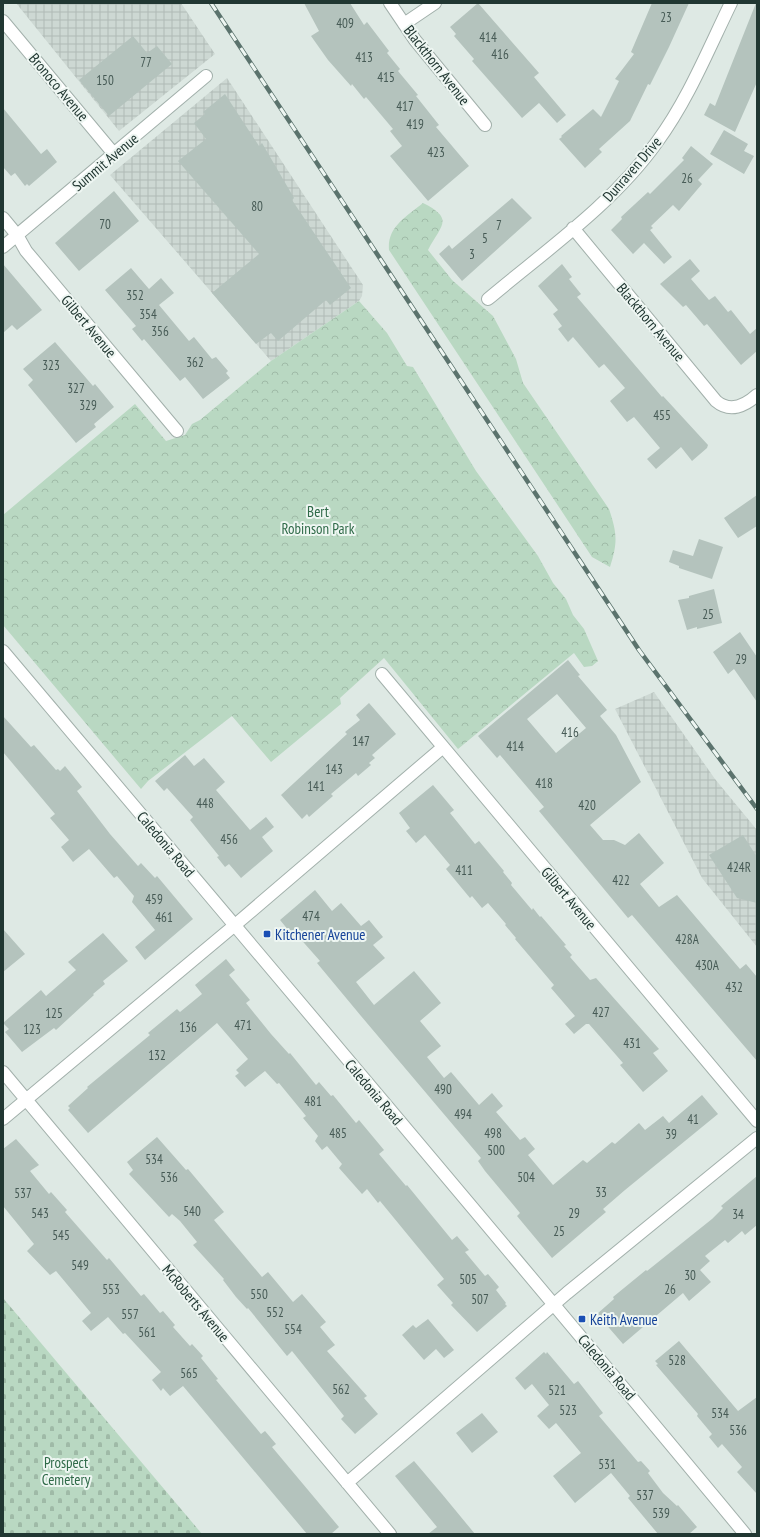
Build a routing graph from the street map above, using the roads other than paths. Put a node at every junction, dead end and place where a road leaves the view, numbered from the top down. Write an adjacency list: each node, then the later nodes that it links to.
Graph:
1 (390, 3): 5 (street, Blackthorn Avenue)
2 (435, 3): 5 (street)
3 (731, 3): 10 (street, Dunraven Drive)
4 (3, 21): 8 (street, Bronoco Avenue)
5 (404, 24): 7 (street, Blackthorn Avenue)
6 (206, 76): 8 (street, Summit Avenue)
7 (485, 125)
8 (114, 154): 11 (street, Summit Avenue)
9 (3, 218): 11 (street, Gilbert Avenue)
10 (573, 228): 13 (street, Dunraven Drive); 14 (street, Blackthorn Avenue)
11 (17, 235): 12 (street, Summit Avenue); 15 (street, Gilbert Avenue)
12 (3, 247)
13 (488, 299)
14 (757, 395)
15 (177, 432)
16 (3, 651): 19 (street, Caledonia Road)
17 (382, 674): 18 (street, Gilbert Avenue)
18 (442, 748): 19 (street); 23 (street, Gilbert Avenue)
19 (234, 925): 21 (street); 25 (street, Caledonia Road)
20 (3, 1072): 21 (street, McRoberts Avenue)
21 (27, 1100): 22 (street); 26 (street, McRoberts Avenue)
22 (3, 1120)
23 (757, 1121)
24 (757, 1138): 25 (street)
25 (555, 1304): 26 (street); 28 (street, Caledonia Road)
26 (347, 1483): 27 (street, McRoberts Avenue)
27 (390, 1534)
28 (745, 1534)

